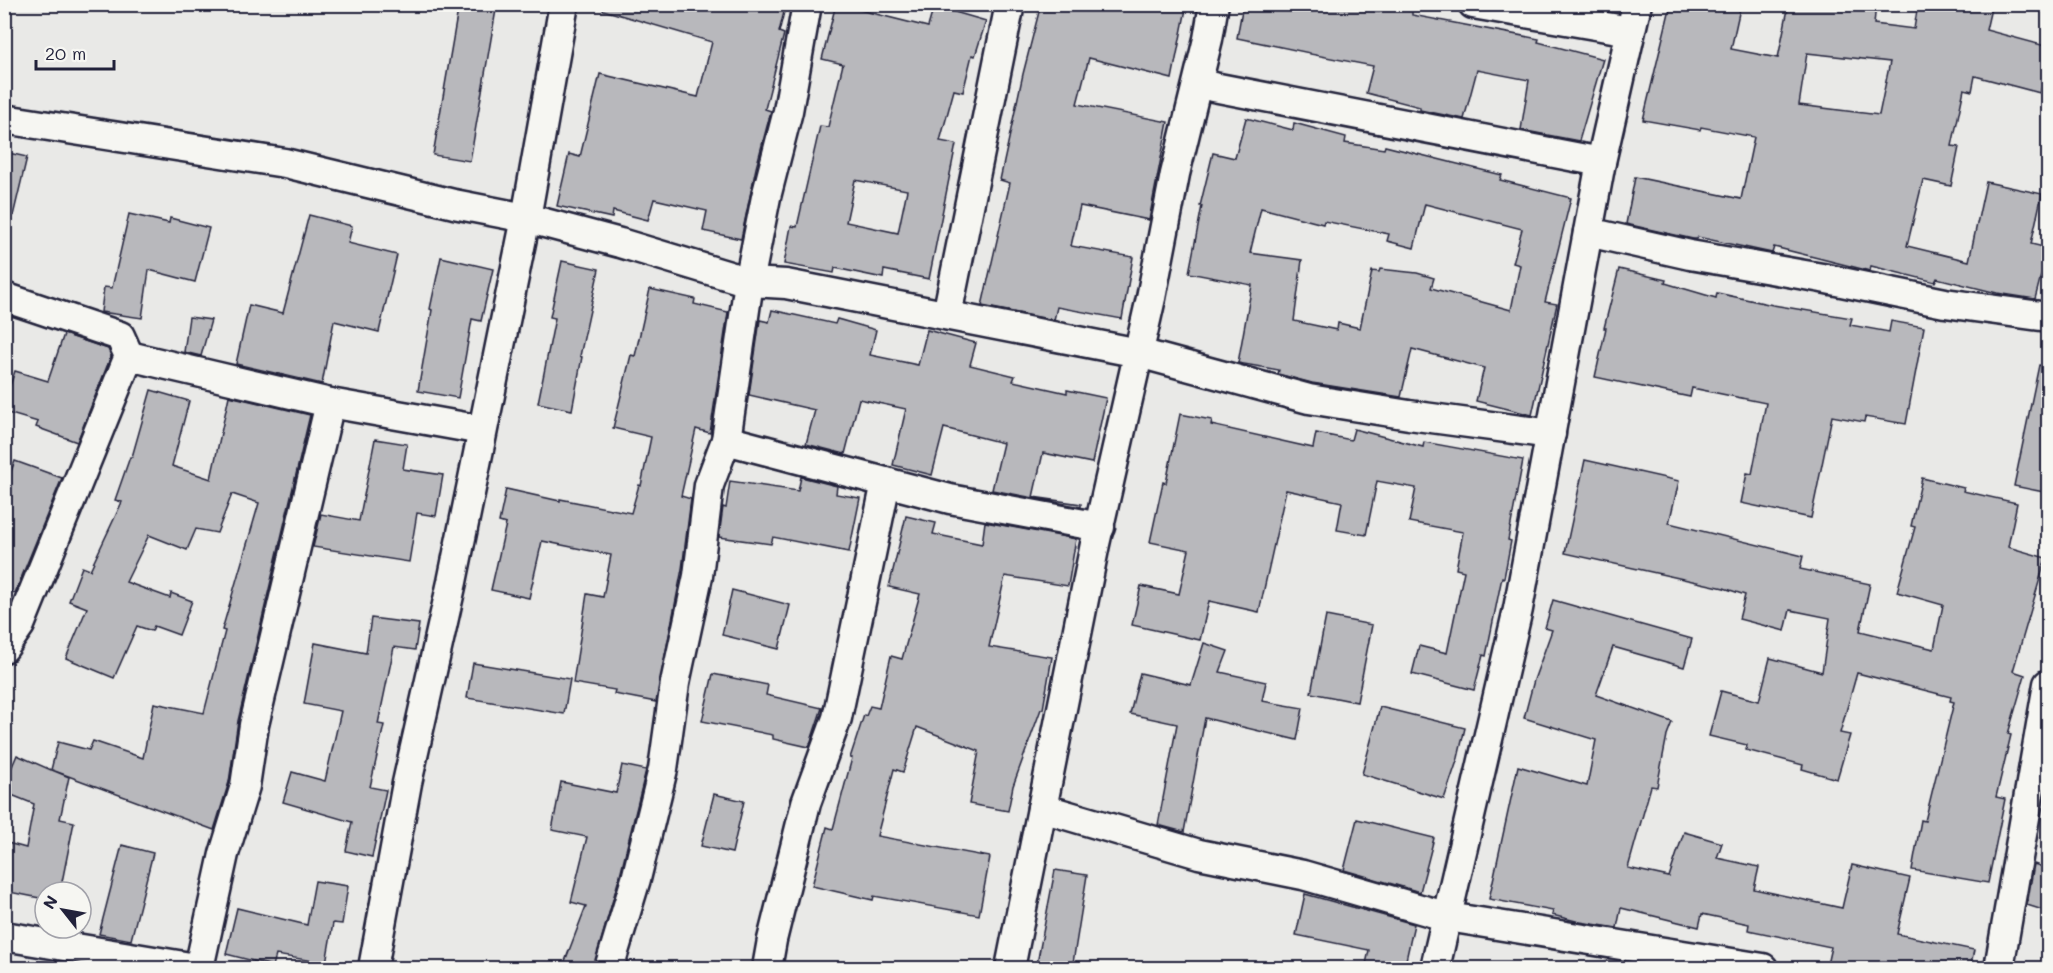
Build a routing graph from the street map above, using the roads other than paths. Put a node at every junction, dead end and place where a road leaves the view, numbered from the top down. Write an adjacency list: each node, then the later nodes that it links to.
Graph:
1 (564, 4): 10 (street)
2 (807, 4): 12 (street)
3 (1010, 4): 14 (street)
4 (1214, 4): 7 (street)
5 (1473, 4): 6 (street)
6 (1634, 18): 9 (street)
7 (1197, 84): 9 (street); 16 (street)
8 (4, 119): 10 (street)
9 (1601, 162): 11 (street)
10 (526, 218): 12 (street); 19 (street)
11 (1588, 232): 15 (street); 20 (street)
12 (749, 282): 14 (street); 21 (street)
13 (4, 297): 17 (street)
14 (947, 315): 16 (street)
15 (2049, 317)
16 (1139, 353): 20 (street); 23 (street)
17 (129, 356): 18 (street); 24 (street)
18 (330, 403): 19 (street); 29 (street)
19 (482, 429): 30 (street)
20 (1551, 434): 27 (street)
21 (726, 440): 22 (street); 31 (street)
22 (886, 482): 23 (street); 32 (street)
23 (1100, 527): 26 (street)
24 (4, 648)
25 (2049, 684): 36 (street)
26 (1042, 808): 27 (street); 33 (street)
27 (1448, 917): 34 (street); 35 (street)
28 (4, 936): 29 (street)
29 (197, 969)
30 (373, 969)
31 (609, 969)
32 (767, 969)
33 (1010, 969)
34 (1435, 969)
35 (1763, 969)
36 (1999, 969)

